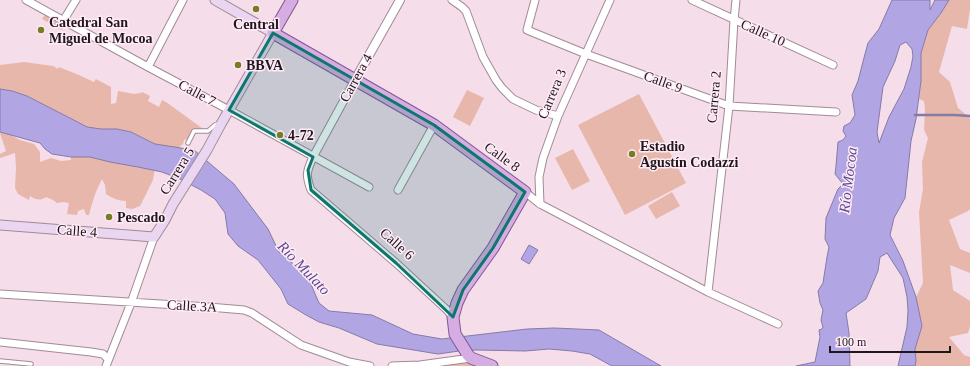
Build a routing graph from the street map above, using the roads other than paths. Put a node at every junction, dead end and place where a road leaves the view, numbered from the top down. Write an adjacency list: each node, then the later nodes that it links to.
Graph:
1 (26, 0): 13 (street, Calle 7)
2 (76, 0): 13 (street)
3 (183, 0): 17 (street)
4 (215, 0): 14 (main road, Calle 8)
5 (292, 0): 14 (main road, Carrera 5)
6 (400, 0): 18 (street, Carrera 4)
7 (452, 0): 22 (street)
8 (535, 0): 15 (street, Calle 9)
9 (610, 0): 15 (street, Carrera 3)
10 (692, 0): 12 (street, Calle 10)
11 (736, 0): 12 (street, Carrera 2)
12 (734, 20): 16 (street, Calle 10); 19 (street, Carrera 2)
13 (64, 21): 17 (street, Calle 7)
14 (273, 33): 18 (main road, Calle 8); 20 (main road, Carrera 5)
15 (586, 54): 19 (street, Calle 9); 22 (street, Carrera 3)
16 (834, 65)
17 (148, 67): 20 (street, Calle 7)
18 (355, 80): 24 (main road, Calle 8); 26 (street, Carrera 4)
19 (729, 106): 21 (street, Calle 9); 33 (street, Carrera 2)
20 (229, 110): 23 (main road, Carrera 5); 26 (street, Calle 7)
21 (836, 112)
22 (558, 116): 30 (street, Carrera 3)
23 (221, 124): 25 (lane); 32 (main road, Carrera 5)
24 (434, 125): 28 (street); 29 (main road, Calle 8)
25 (188, 143)
26 (313, 157): 27 (street, Calle 7); 36 (street, Calle 6)
27 (369, 187)
28 (398, 190)
29 (525, 192): 30 (street, Calle 8); 36 (main road)
30 (540, 204): 33 (street, Calle 8)
31 (0, 225): 32 (main road, Calle 4)
32 (154, 237): 35 (street, Carrera 5)
33 (708, 292): 37 (street, Calle 8)
34 (0, 294): 35 (street, Calle 3A)
35 (131, 303): 41 (street, Carrera 5); 43 (street, Calle 3A)
36 (453, 318): 39 (main road)
37 (778, 324)
38 (0, 342): 41 (street)
39 (469, 357): 45 (street); 46 (main road)
40 (0, 361): 42 (lane)
41 (107, 362)
42 (31, 364)
43 (370, 366)
44 (392, 366): 45 (street)
45 (420, 366)
46 (492, 366)

